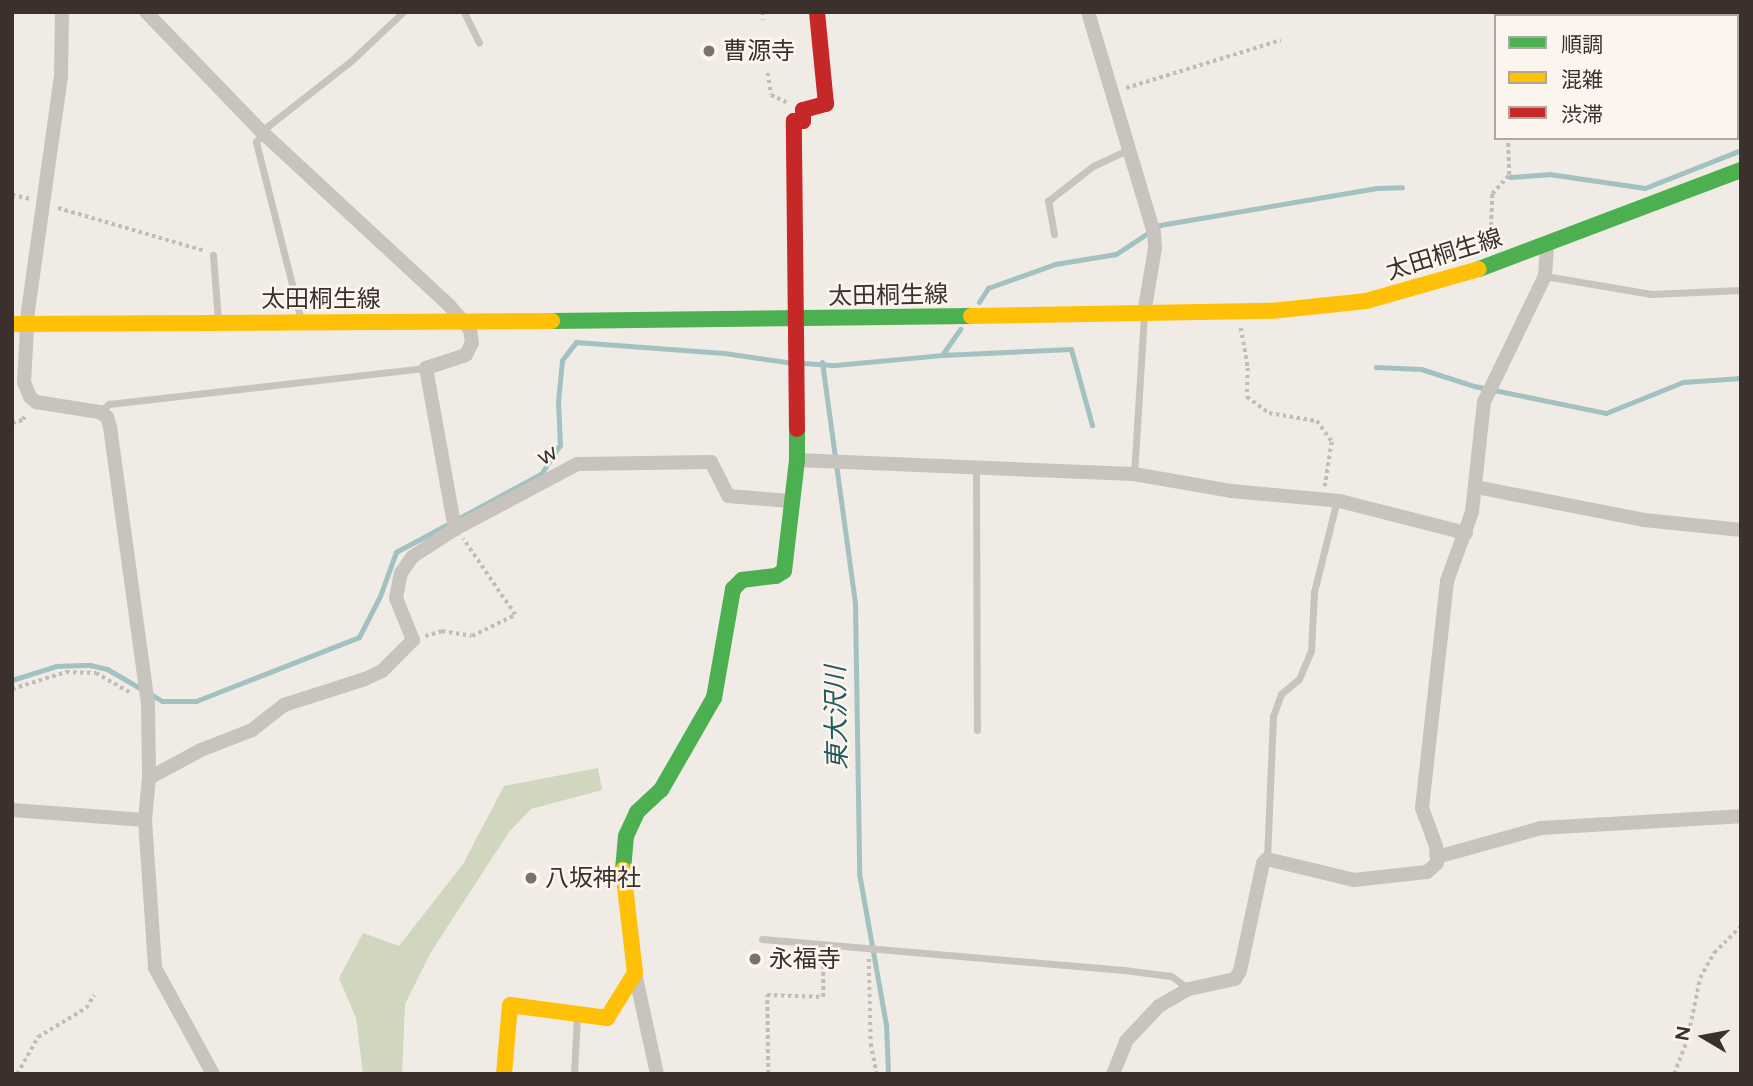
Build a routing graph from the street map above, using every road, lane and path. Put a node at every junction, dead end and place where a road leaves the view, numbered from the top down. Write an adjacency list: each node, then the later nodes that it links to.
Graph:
1 (62, 12): 19 (street)
2 (146, 12): 14 (street)
3 (403, 12): 14 (lane)
4 (464, 12): 10 (lane)
5 (763, 12): 8 (path)
6 (817, 12): 13 (main road)
7 (1088, 12): 12 (street)
8 (764, 20)
9 (1281, 40): 12 (path)
10 (479, 43)
11 (768, 73): 13 (path)
12 (1111, 92): 16 (street)
13 (803, 110): 28 (main road)
14 (262, 132): 29 (street); 30 (lane)
15 (1508, 140): 23 (path)
16 (1128, 150): 20 (lane); 27 (street)
17 (1741, 170): 21 (main road, 太田桐生線)
18 (12, 195): 19 (path)
19 (43, 203): 22 (path); 32 (street)
20 (1054, 234)
21 (1547, 245): 23 (main road, 太田桐生線); 24 (street)
22 (213, 256): 31 (lane)
23 (1489, 266): 26 (main road, 太田桐生線)
24 (1545, 276): 25 (lane); 38 (street)
25 (1741, 290)
26 (1237, 312): 27 (main road, 太田桐生線); 39 (path)
27 (1144, 314): 28 (main road, 太田桐生線); 37 (lane)
28 (796, 319): 29 (main road, 太田桐生線); 35 (main road)
29 (464, 321): 30 (main road, 太田桐生線); 33 (street)
30 (301, 322): 31 (main road, 太田桐生線)
31 (218, 323): 32 (main road, 太田桐生線)
32 (20, 324): 34 (street)
33 (426, 368): 34 (lane); 41 (street)
34 (99, 412): 46 (street)
35 (797, 460): 36 (street); 40 (main road)
36 (976, 470): 37 (street); 47 (lane)
37 (1134, 474): 39 (street)
38 (1476, 487): 42 (street); 43 (street)
39 (1330, 500): 43 (street); 53 (lane)
40 (790, 501): 41 (street, w); 58 (main road)
41 (454, 523): 44 (street, w); 44 (path)
42 (1741, 530)
43 (1466, 533): 52 (street)
44 (413, 640): 48 (street)
45 (12, 689): 46 (path)
46 (147, 701): 48 (street)
47 (977, 730)
48 (149, 778): 51 (street)
49 (12, 810): 51 (street)
50 (1741, 816): 52 (street)
51 (145, 820): 63 (street)
52 (1437, 857): 53 (street)
53 (1267, 859): 59 (street)
54 (1741, 926): 70 (path)
55 (762, 939): 56 (lane)
56 (823, 944): 57 (lane); 67 (path)
57 (868, 946): 59 (lane); 68 (path)
58 (635, 973): 61 (main road); 66 (street)
59 (1189, 989): 69 (street)
60 (93, 995): 62 (path)
61 (577, 1013): 64 (main road); 65 (lane)
62 (17, 1074)
63 (213, 1074)
64 (503, 1074)
65 (574, 1074)
66 (657, 1074)
67 (768, 1074)
68 (877, 1074)
69 (1113, 1074)
70 (1674, 1074)

